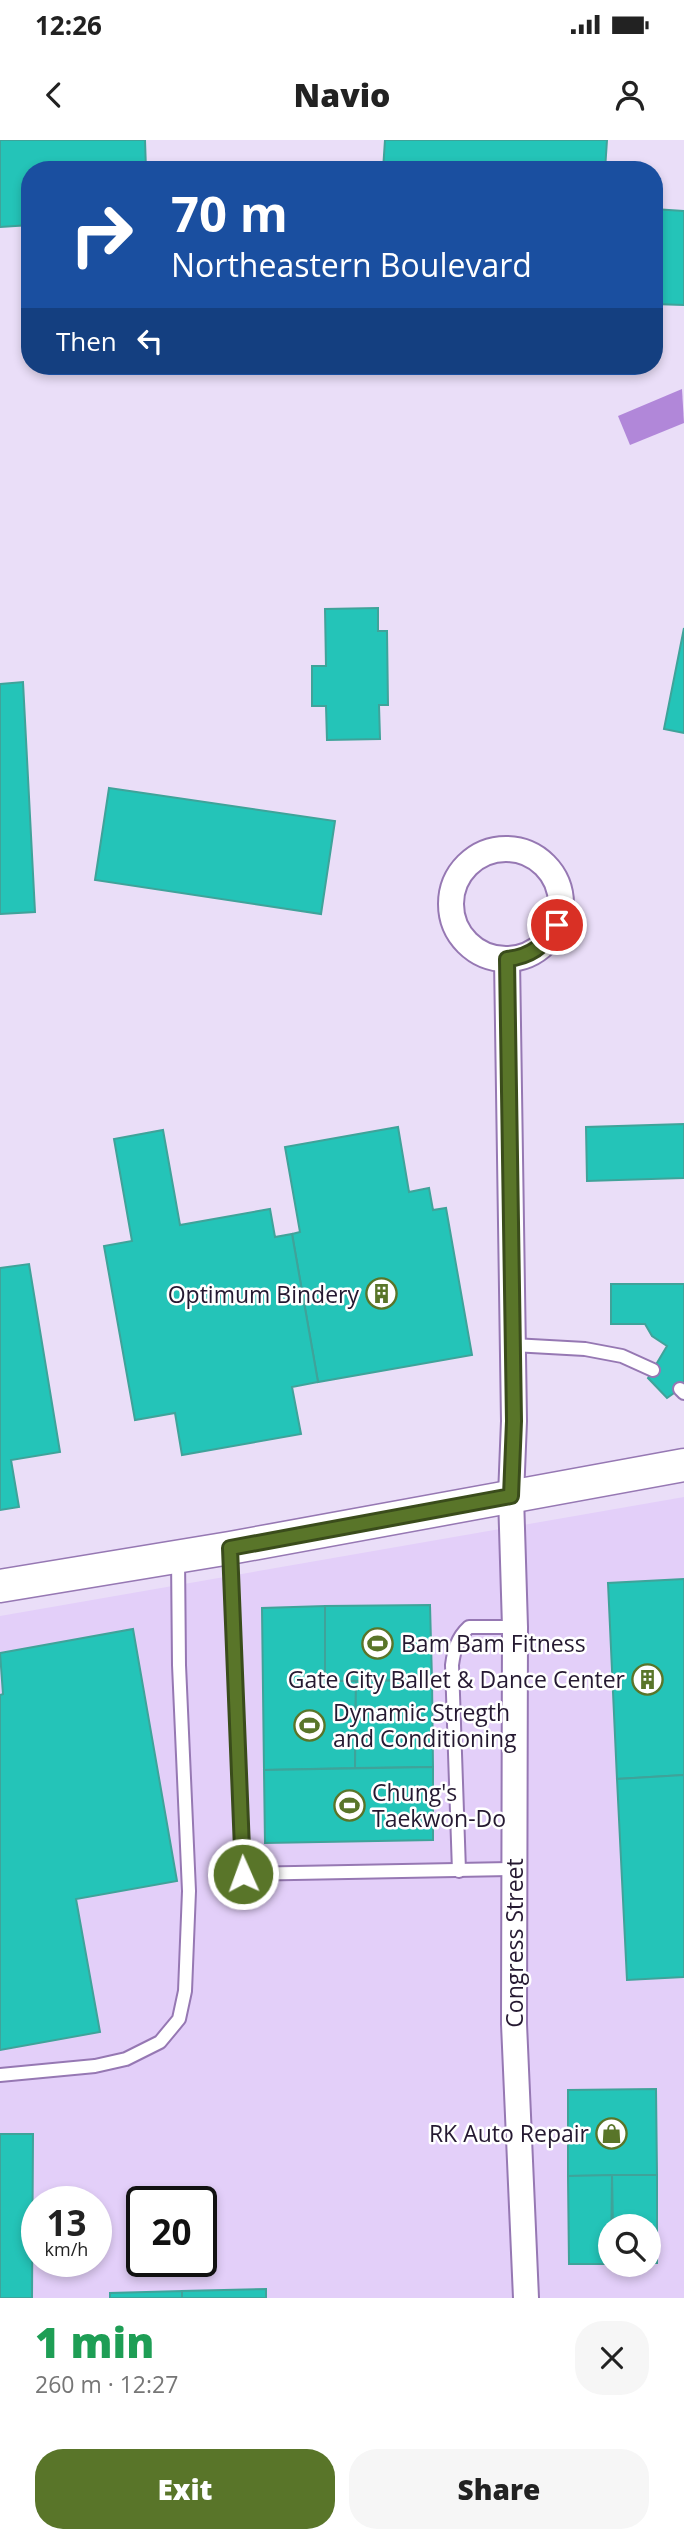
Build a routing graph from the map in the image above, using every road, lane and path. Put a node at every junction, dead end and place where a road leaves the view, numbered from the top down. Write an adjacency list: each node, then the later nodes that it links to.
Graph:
1 (507, 959): 1 (street); 2 (street, Congress Street)
2 (513, 1345): 3 (lane); 5 (street, Congress Street)
3 (653, 1370)
4 (684, 1465): 5 (street)
5 (511, 1496): 6 (street); 9 (street, Congress Street)
6 (230, 1548): 7 (street); 11 (lane)
7 (178, 1556): 8 (street); 12 (lane)
8 (0, 1586)
9 (515, 1627): 10 (street, Congress Street); 11 (lane)
10 (514, 1869): 11 (lane); 13 (street, Congress Street)
11 (459, 1871)
12 (0, 2075)
13 (526, 2298)

